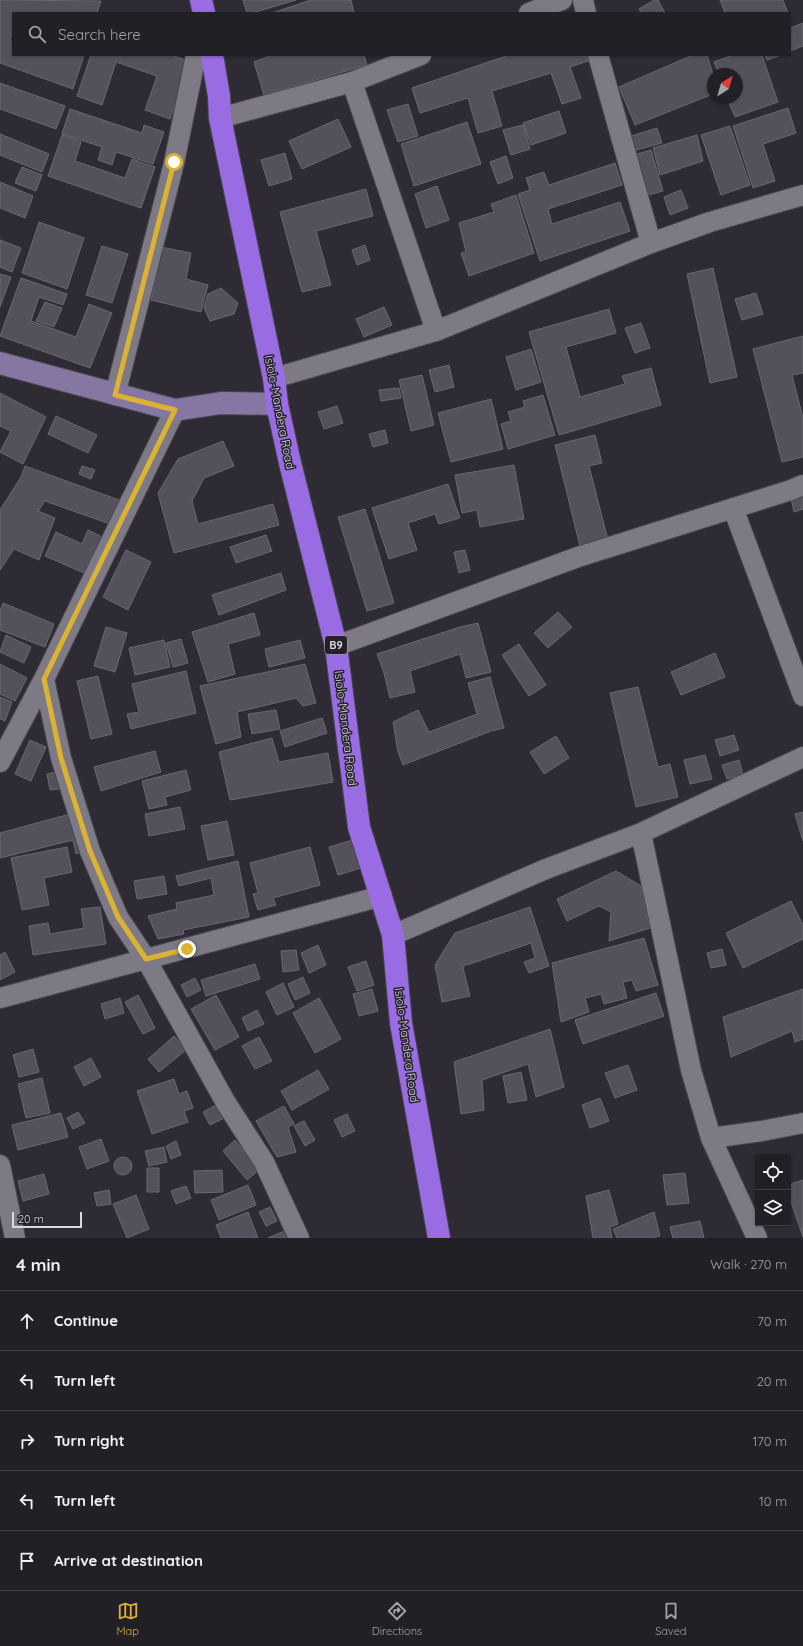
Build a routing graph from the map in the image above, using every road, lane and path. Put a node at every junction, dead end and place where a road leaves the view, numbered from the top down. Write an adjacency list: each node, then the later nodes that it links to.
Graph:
1 (201, 0): 4 (highway)
2 (562, 0): 5 (street)
3 (583, 0): 6 (street)
4 (204, 12)
5 (531, 12)
6 (586, 12)
7 (196, 56): 18 (street)
8 (212, 56): 12 (highway, Isiolo-Mandera Road / B9)
9 (418, 56): 11 (street)
10 (598, 56): 14 (street)
11 (352, 82): 12 (street); 15 (street)
12 (220, 118): 17 (highway, Isiolo-Mandera Road / B9)
13 (803, 195): 14 (street)
14 (650, 243): 15 (street)
15 (436, 331): 17 (street)
16 (0, 363): 18 (main road)
17 (274, 378): 19 (highway, Isiolo-Mandera Road / B9)
18 (115, 395): 20 (main road)
19 (277, 404): 20 (main road); 23 (highway, Isiolo-Mandera Road / B9)
20 (175, 410): 24 (street)
21 (803, 485): 22 (street)
22 (733, 508): 23 (street); 25 (street)
23 (336, 646): 29 (highway, Isiolo-Mandera Road / B9)
24 (44, 679): 27 (street); 31 (street)
25 (803, 696)
26 (803, 757): 28 (street)
27 (0, 762)
28 (641, 833): 30 (street); 34 (street)
29 (382, 896): 30 (highway, Isiolo-Mandera Road / B9); 31 (street)
30 (393, 935): 38 (highway, Isiolo-Mandera Road / B9)
31 (146, 959): 32 (street); 37 (street)
32 (0, 998)
33 (803, 1124): 34 (street)
34 (711, 1138): 39 (street)
35 (0, 1165): 36 (street)
36 (15, 1238)
37 (298, 1238)
38 (438, 1238)
39 (757, 1238)

